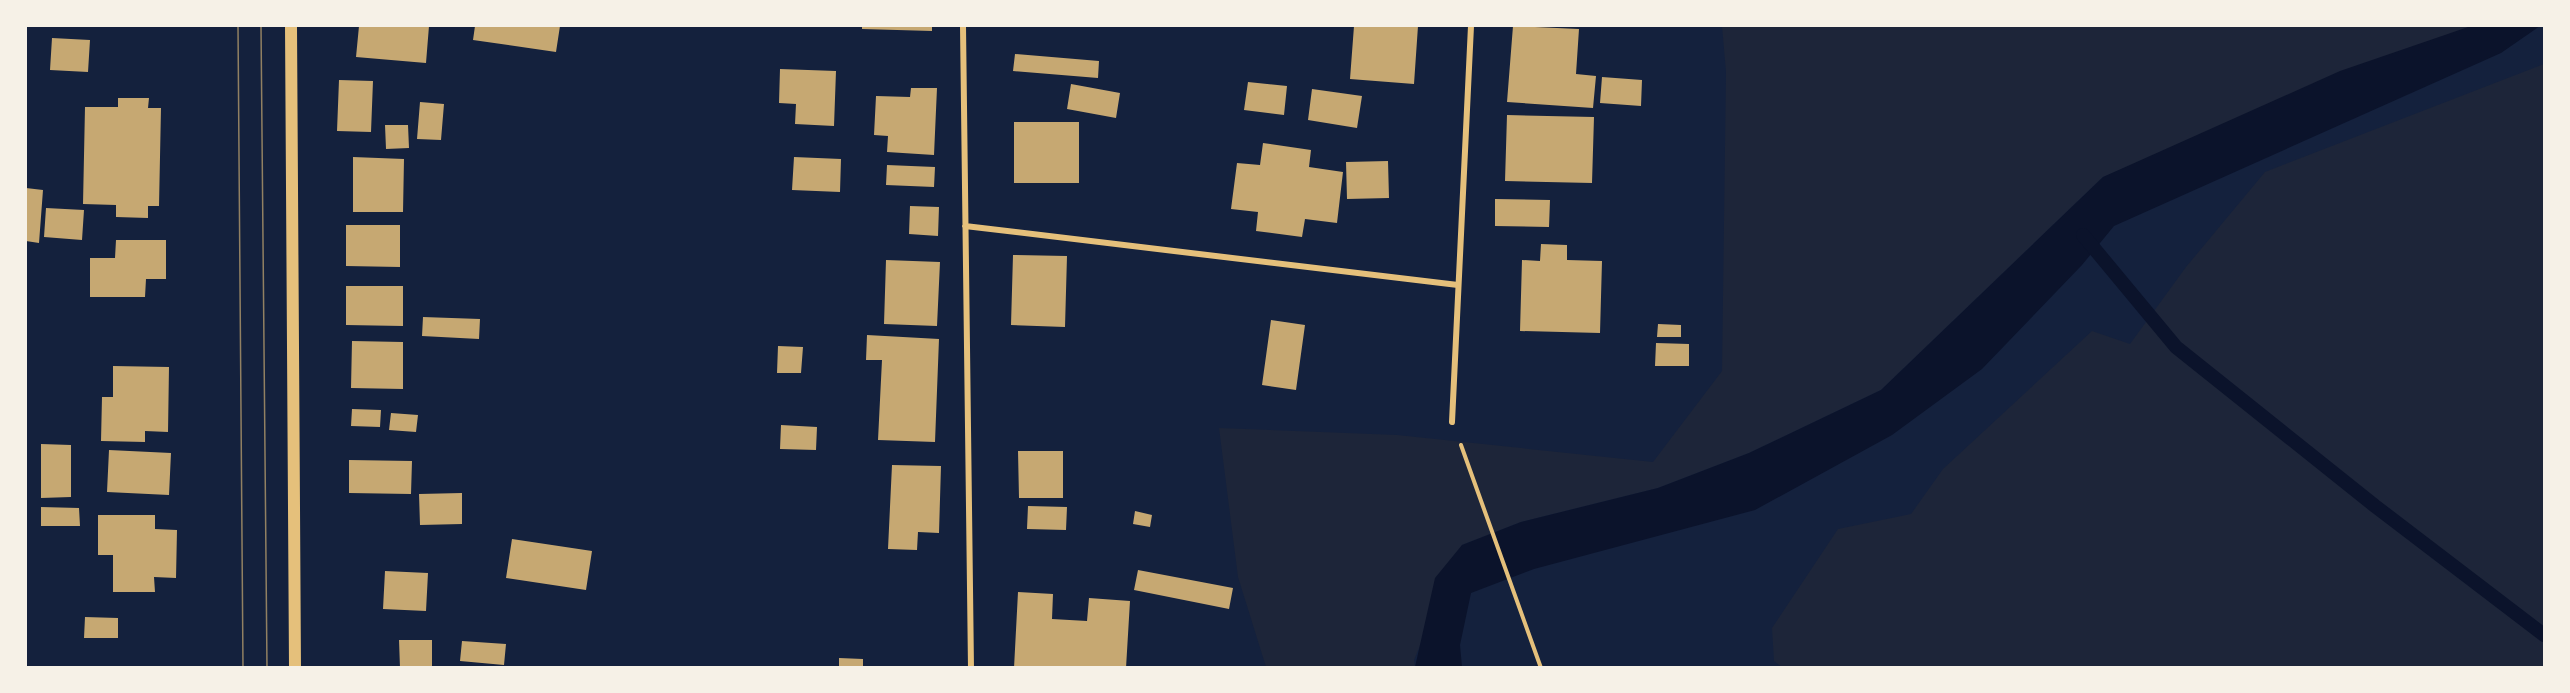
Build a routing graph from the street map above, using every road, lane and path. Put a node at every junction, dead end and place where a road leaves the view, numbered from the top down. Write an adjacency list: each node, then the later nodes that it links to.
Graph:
1 (291, 26): 7 (main road)
2 (963, 26): 4 (street)
3 (1471, 26): 5 (street)
4 (965, 226): 5 (street); 8 (street)
5 (1458, 285): 6 (street)
6 (1452, 422): 9 (path)
7 (295, 668)
8 (971, 668)
9 (1541, 668)

